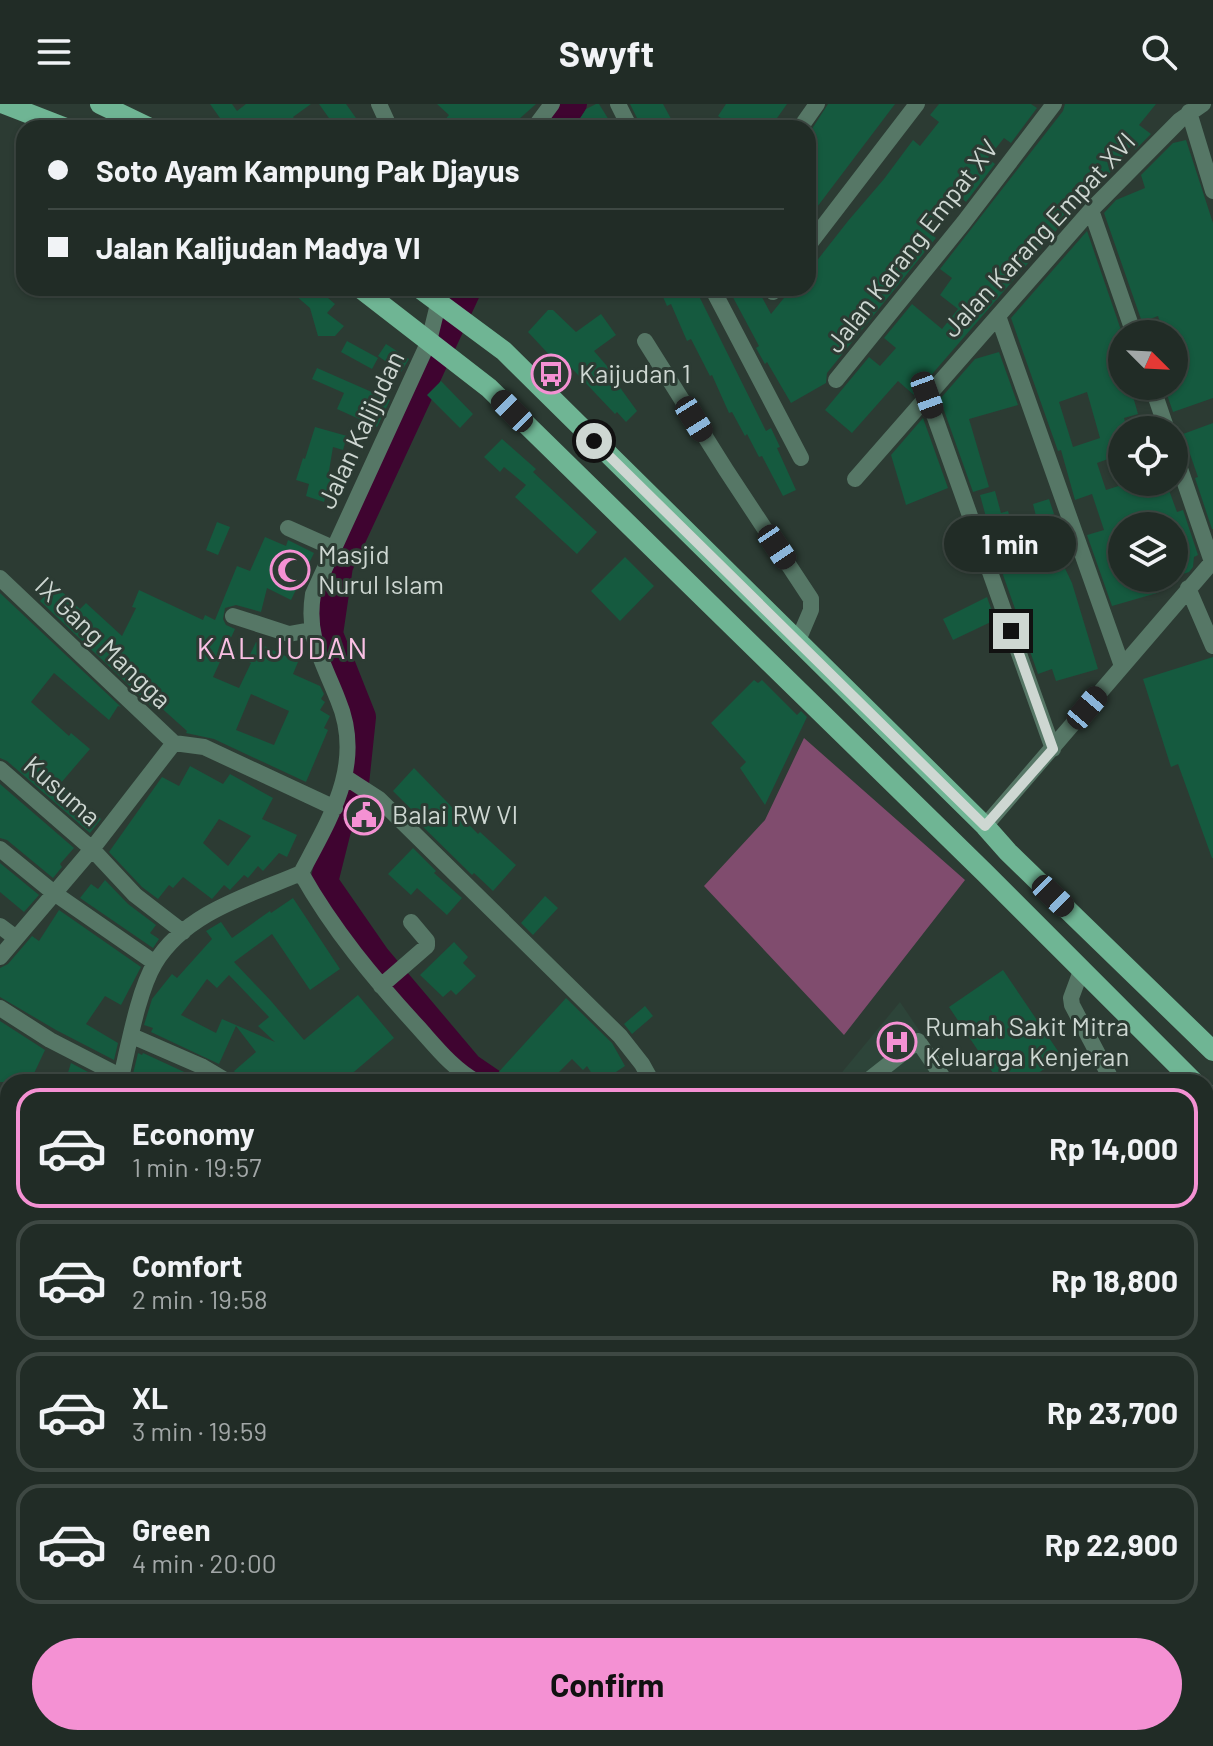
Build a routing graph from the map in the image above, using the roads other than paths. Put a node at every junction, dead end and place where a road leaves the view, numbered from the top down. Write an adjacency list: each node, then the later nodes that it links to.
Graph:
1 (4, 104): 6 (main road)
2 (100, 104): 7 (main road)
3 (917, 104): 10 (street)
4 (1054, 104): 18 (street, Jalan Karang Empat XV)
5 (1196, 108): 8 (street); 9 (street, Jalan Karang Empat XVI)
6 (45, 120)
7 (133, 120)
8 (1213, 191)
9 (1091, 210): 14 (street, Jalan Karang Empat XVI); 15 (street)
10 (816, 236)
11 (370, 296): 17 (main road)
12 (716, 296): 20 (street)
13 (443, 299): 17 (street, Jalan Kalijudan); 31 (main road)
14 (998, 316): 19 (street, Jalan Karang Empat XVI); 33 (street)
15 (1129, 320)
16 (645, 341): 31 (street)
17 (439, 349): 24 (street, Jalan Kalijudan); 43 (main road)
18 (836, 380)
19 (927, 395): 21 (street, Jalan Karang Empat XVI); 35 (street)
20 (801, 458)
21 (855, 479)
22 (1188, 491): 25 (street)
23 (288, 528): 24 (street)
24 (333, 548): 30 (street, Jalan Kalijudan)
25 (1213, 562): 27 (street)
26 (0, 578): 34 (street, IX Gang Mangga)
27 (1188, 588): 32 (street)
28 (1185, 592): 33 (street)
29 (233, 616): 30 (street)
30 (311, 630): 37 (street, Jalan Kalijudan)
31 (797, 643): 39 (main road)
32 (1213, 646)
33 (1122, 666): 35 (street)
34 (174, 743): 38 (street); 41 (street)
35 (1053, 749): 39 (street)
36 (0, 769): 41 (street, Kusuma)
37 (354, 781): 38 (street, Jalan Kalijudan); 62 (street)
38 (335, 808): 44 (street, Jalan Kalijudan)
39 (985, 826): 42 (main road); 43 (main road)
40 (0, 849): 46 (street)
41 (92, 849): 46 (street); 49 (street, Kusuma)
42 (1008, 852): 45 (main road); 57 (main road)
43 (963, 853): 45 (main road)
44 (301, 873): 49 (street); 54 (street)
45 (985, 873): 53 (main road)
46 (54, 893): 50 (street); 52 (street)
47 (411, 922): 54 (street)
48 (0, 926): 50 (street)
49 (183, 932): 52 (street)
50 (16, 938): 51 (street)
51 (0, 957)
52 (155, 963): 56 (street)
53 (1081, 971): 65 (street); 66 (main road)
54 (389, 980): 61 (street)
55 (0, 1008): 58 (street)
56 (132, 1036): 59 (street); 60 (street)
57 (1213, 1051)
58 (112, 1074)
59 (122, 1074)
60 (214, 1074)
61 (466, 1074)
62 (648, 1074)
63 (876, 1074): 64 (street)
64 (941, 1074)
65 (1108, 1074)
66 (1186, 1074)

